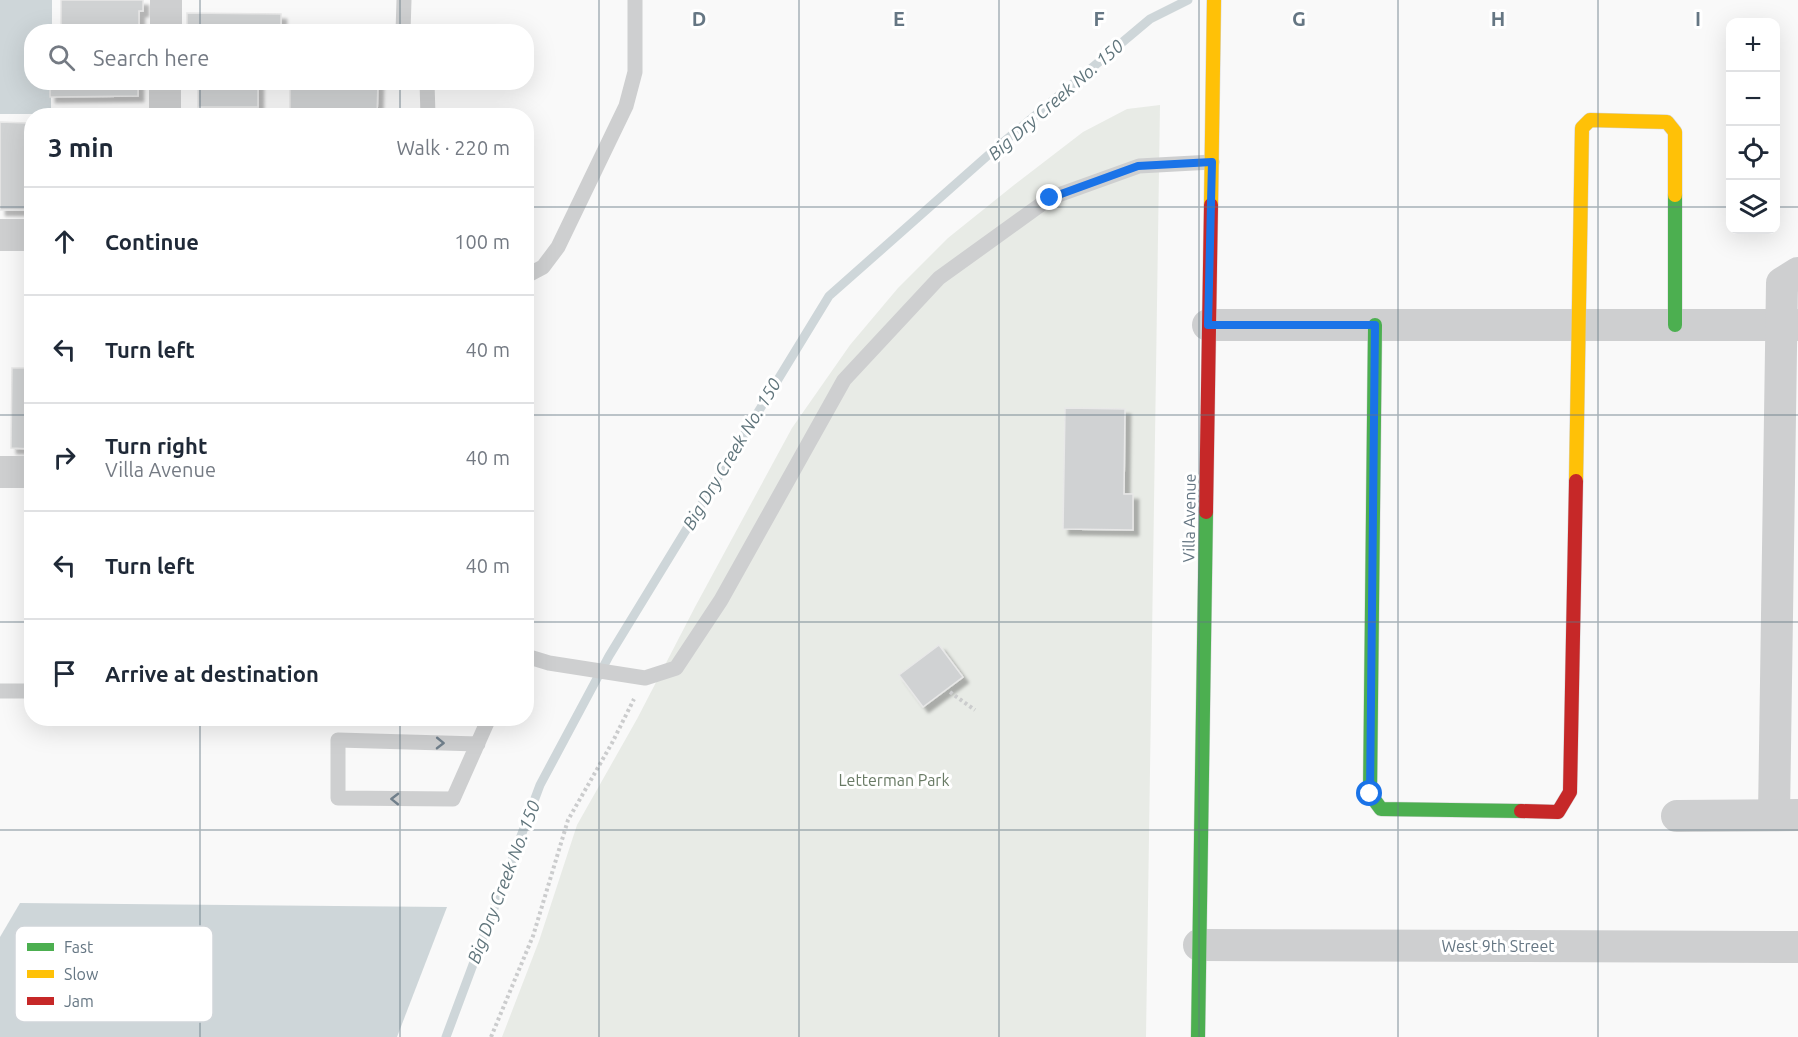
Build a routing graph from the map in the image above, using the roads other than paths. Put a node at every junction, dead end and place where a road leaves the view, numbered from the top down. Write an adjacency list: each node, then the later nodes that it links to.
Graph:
1 (166, 0): 5 (street)
2 (404, 0): 6 (lane)
3 (635, 0): 14 (lane)
4 (1214, 0): 11 (street, Villa Avenue)
5 (166, 24)
6 (403, 24)
7 (165, 90): 9 (street)
8 (427, 90): 10 (lane)
9 (165, 108)
10 (428, 108)
11 (1212, 162): 16 (street, Villa Avenue); 23 (lane)
12 (0, 235): 13 (street)
13 (24, 235)
14 (534, 272)
15 (1798, 273): 20 (street)
16 (1208, 325): 17 (street); 30 (street, Villa Avenue)
17 (1375, 325): 18 (street); 18 (street)
18 (1578, 325): 19 (street); 19 (street)
19 (1675, 325): 20 (street)
20 (1790, 325): 28 (street)
21 (0, 472): 22 (street)
22 (24, 472)
23 (534, 658)
24 (24, 691): 25 (lane)
25 (0, 692)
26 (486, 726): 27 (lane)
27 (478, 744): 27 (lane, one-way to 27)
28 (1786, 815): 29 (street)
29 (1677, 816)
30 (1198, 945): 31 (street, West 9th Street); 32 (street, Villa Avenue)
31 (1798, 947)
32 (1198, 1037)

